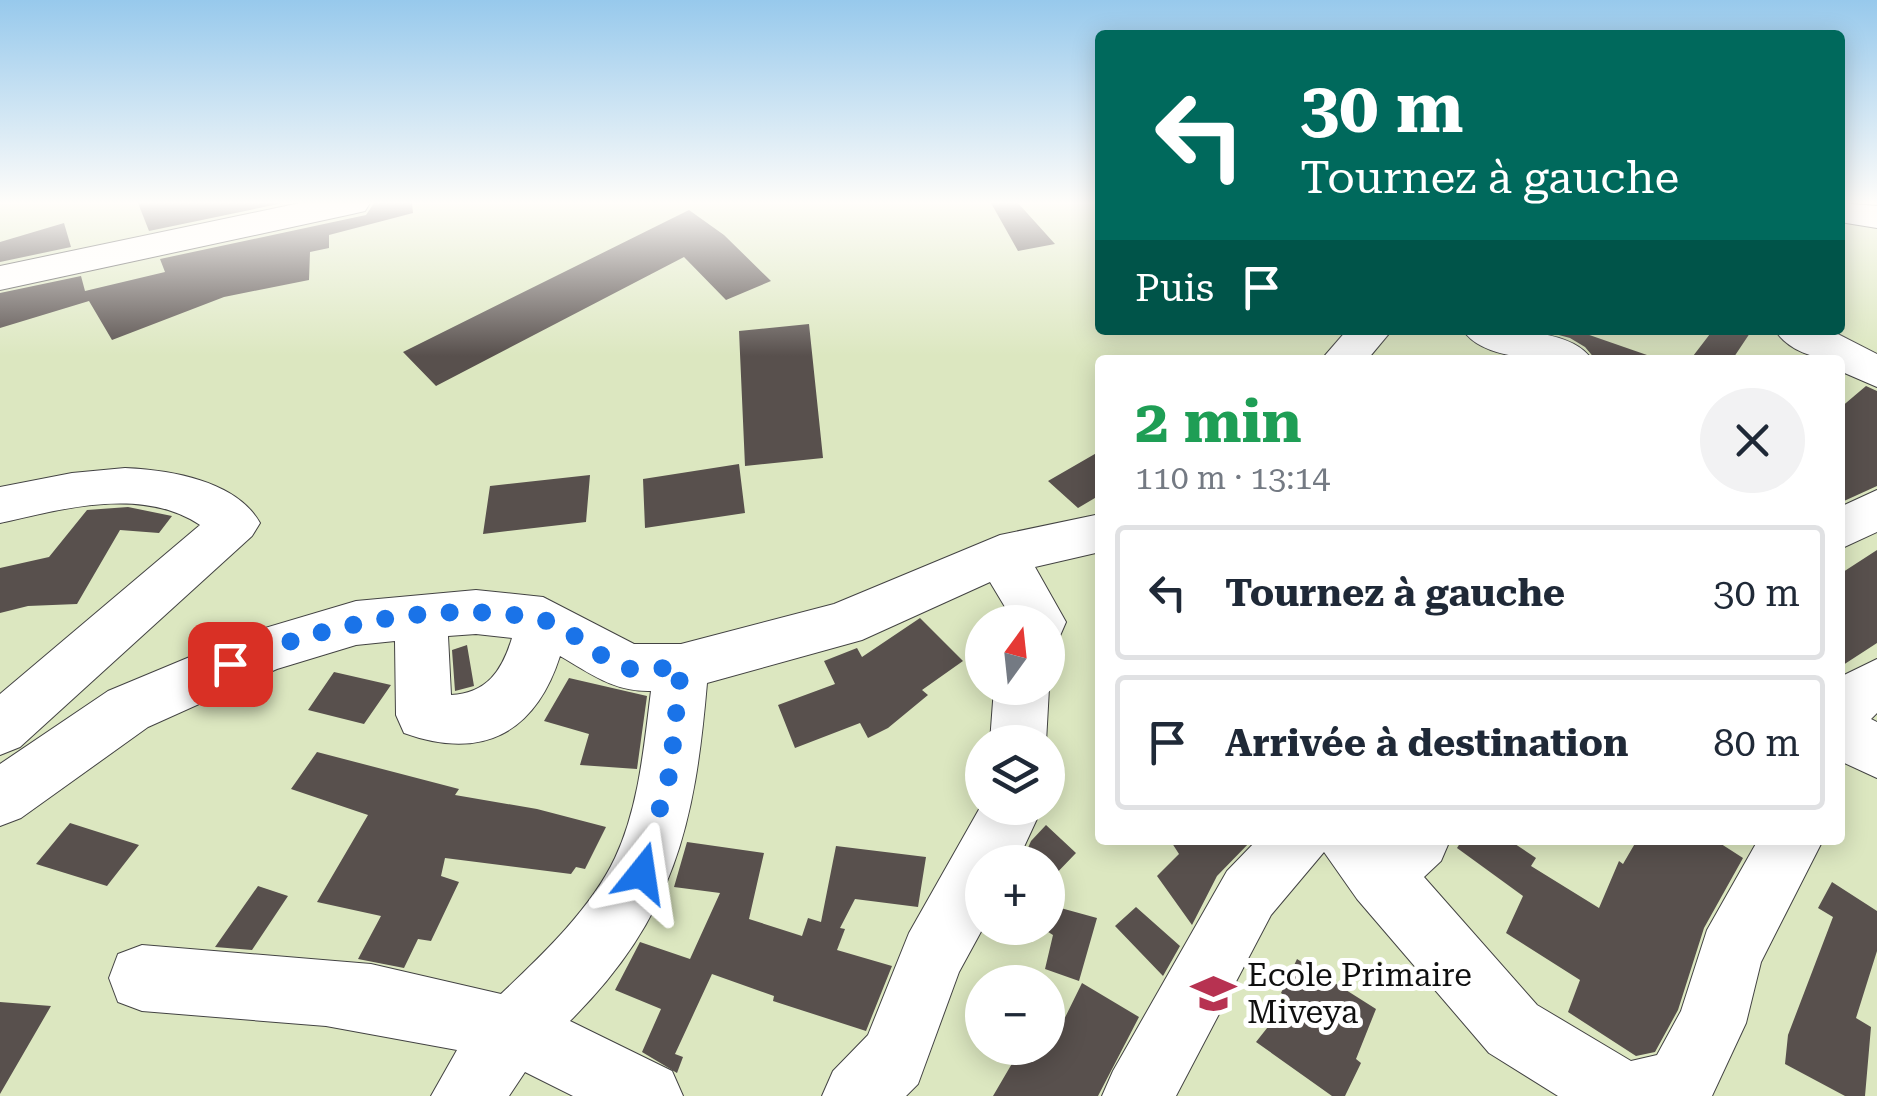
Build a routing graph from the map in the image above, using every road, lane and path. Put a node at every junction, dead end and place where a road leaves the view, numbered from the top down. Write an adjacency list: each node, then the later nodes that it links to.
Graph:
1 (112, 254): 2 (street)
2 (0, 278)
3 (1366, 335): 6 (street)
4 (1498, 335): 7 (street)
5 (1806, 335): 8 (street)
6 (1347, 355)
7 (1556, 355)
8 (1844, 355)
9 (1845, 355): 10 (street)
10 (1877, 372)
11 (0, 504): 20 (street)
12 (1095, 534): 13 (street)
13 (1000, 555): 14 (street); 17 (street)
14 (1033, 605)
15 (421, 616): 16 (street); 16 (street); 23 (street)
16 (544, 619): 17 (street)
17 (681, 667): 29 (street)
18 (1877, 683): 19 (street)
19 (1845, 711)
20 (0, 729)
21 (1845, 734): 22 (street)
22 (1877, 752)
23 (0, 798)
24 (1294, 845): 33 (street)
25 (1789, 845): 35 (street)
26 (1383, 852): 34 (street)
27 (965, 898): 32 (street)
28 (142, 978): 29 (street)
29 (511, 1032): 30 (street); 31 (street)
30 (467, 1096)
31 (646, 1096)
32 (858, 1096)
33 (1138, 1096)
34 (1623, 1096)
35 (1632, 1096)

